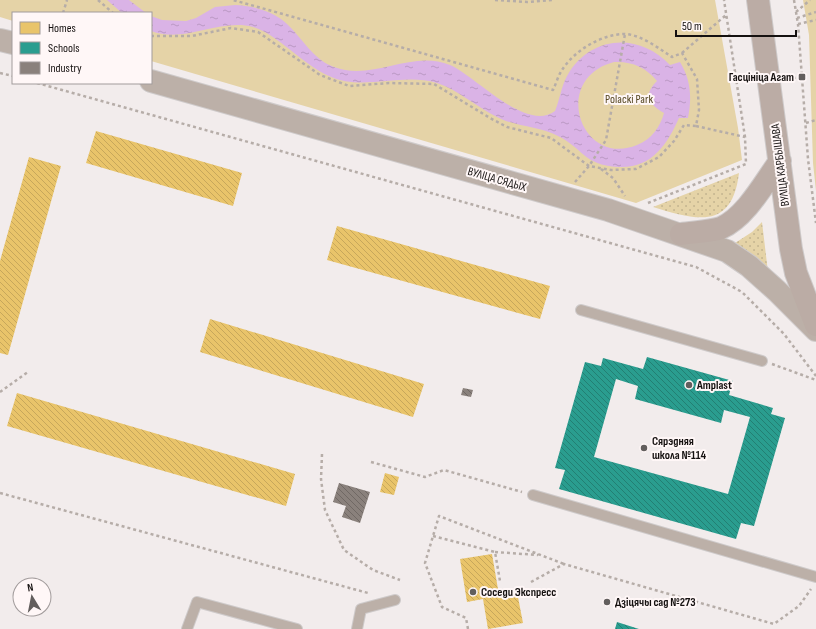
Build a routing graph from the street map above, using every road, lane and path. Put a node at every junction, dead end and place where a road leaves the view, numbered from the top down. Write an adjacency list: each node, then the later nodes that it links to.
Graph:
1 (67, 0): 10 (path)
2 (98, 0): 11 (path)
3 (233, 0): 18 (path)
4 (495, 0): 5 (path)
5 (553, 0)
6 (724, 0): 14 (path)
7 (758, 0): 31 (main road, ВУЛІЦА КАРБЫШАВА)
8 (794, 0): 12 (path)
9 (810, 0): 12 (path)
10 (63, 12)
11 (112, 12)
12 (796, 12): 15 (path)
13 (816, 12): 15 (path)
14 (726, 15): 22 (path); 30 (path)
15 (797, 18): 17 (path)
16 (816, 20): 17 (path)
17 (798, 24): 28 (path)
18 (625, 34): 22 (path); 32 (path)
19 (152, 36): 32 (path)
20 (0, 40): 21 (street)
21 (12, 43)
22 (682, 53): 29 (path)
23 (0, 73): 24 (path)
24 (12, 76)
25 (152, 81): 37 (street, ВУЛІЦА СЯДЫХ)
26 (41, 84): 43 (path)
27 (816, 120): 28 (path)
28 (806, 123): 36 (path)
29 (696, 126): 30 (path); 33 (path)
30 (745, 137): 35 (path)
31 (780, 161): 37 (main road); 39 (main road, ВУЛІЦА КАРБЫШАВА)
32 (589, 166): 33 (path)
33 (598, 167): 34 (path)
34 (628, 199)
35 (641, 202)
36 (816, 223)
37 (681, 234): 40 (street, ВУЛІЦА СЯДЫХ)
38 (581, 310): 41 (lane)
39 (816, 326)
40 (816, 330)
41 (762, 361): 44 (path)
42 (28, 372): 45 (path)
43 (816, 376)
44 (816, 380)
45 (0, 392)
46 (322, 454): 55 (path)
47 (371, 462): 49 (path)
48 (0, 493): 59 (path)
49 (533, 495): 54 (lane)
50 (433, 536): 51 (path); 52 (path); 63 (path)
51 (495, 552): 52 (path); 56 (path)
52 (541, 556): 53 (path)
53 (564, 564): 57 (path); 58 (path)
54 (816, 577)
55 (400, 580)
56 (500, 581)
57 (531, 582)
58 (812, 588)
59 (395, 600): 62 (lane)
60 (187, 629): 61 (lane)
61 (297, 629)
62 (357, 629)
63 (468, 629)

